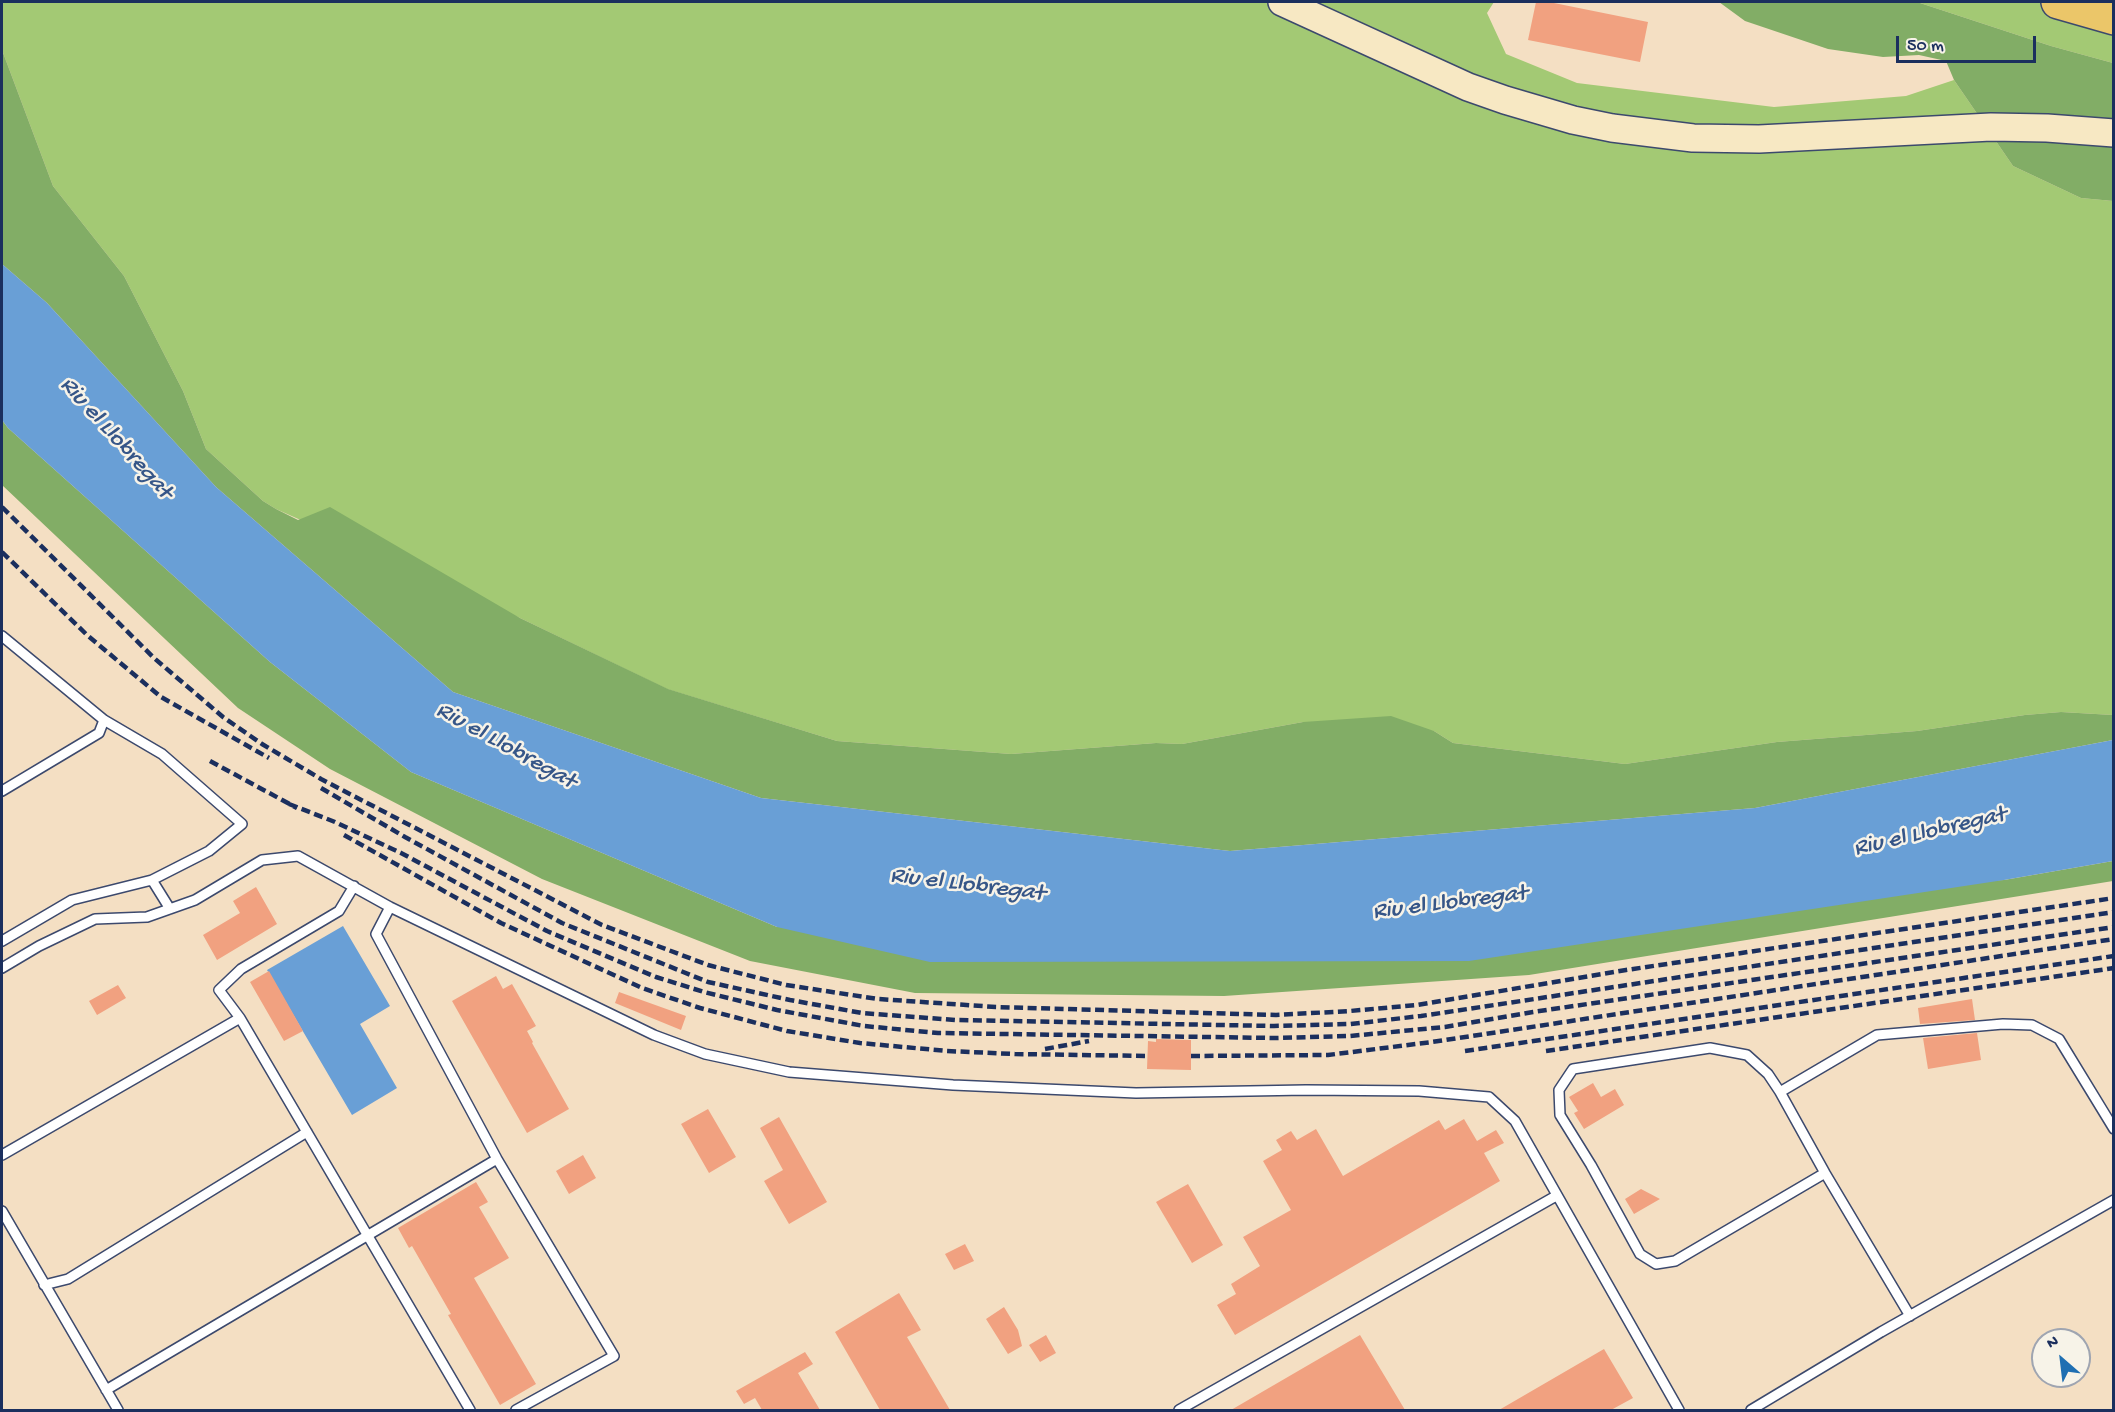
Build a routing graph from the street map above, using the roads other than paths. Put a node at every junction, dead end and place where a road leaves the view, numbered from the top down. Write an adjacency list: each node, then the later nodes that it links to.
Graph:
1 (1282, 2): 4 (main road)
2 (2058, 2): 3 (highway)
3 (2114, 18)
4 (2114, 133)
5 (2, 636): 6 (lane)
6 (104, 720): 7 (lane); 8 (lane)
7 (2, 791)
8 (152, 880): 11 (lane); 12 (lane)
9 (354, 886): 10 (lane); 11 (lane); 14 (lane)
10 (390, 907): 19 (lane); 21 (lane)
11 (170, 909): 13 (lane)
12 (2, 941)
13 (2, 968)
14 (240, 1018): 17 (lane); 18 (lane)
15 (1780, 1092): 16 (lane); 20 (lane); 20 (lane)
16 (2114, 1129)
17 (307, 1132): 24 (lane); 25 (lane)
18 (2, 1155)
19 (497, 1159): 24 (lane); 30 (lane)
20 (1825, 1173): 26 (lane)
21 (1556, 1196): 31 (lane); 32 (lane)
22 (2114, 1200): 26 (lane)
23 (2, 1211): 25 (lane)
24 (367, 1236): 27 (lane); 29 (lane)
25 (44, 1284): 27 (lane)
26 (1910, 1316): 33 (lane)
27 (106, 1390): 28 (lane)
28 (118, 1410)
29 (470, 1410)
30 (516, 1410)
31 (1179, 1410)
32 (1679, 1410)
33 (1751, 1410)

